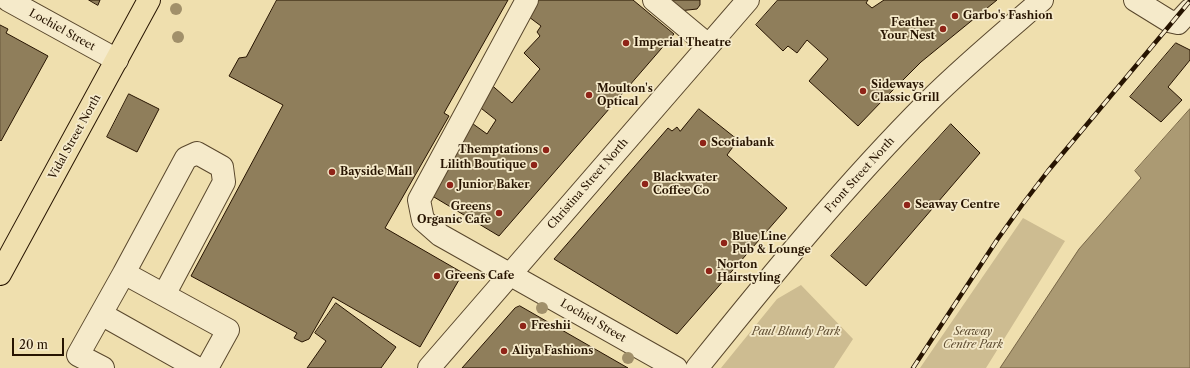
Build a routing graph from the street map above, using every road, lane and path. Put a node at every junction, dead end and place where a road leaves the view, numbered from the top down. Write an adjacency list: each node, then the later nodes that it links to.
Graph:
1 (8, 0): 10 (street, Lochiel Street)
2 (150, 0): 10 (main road, Vidal Street North)
3 (527, 0): 13 (street, Lochiel Street)
4 (654, 0): 9 (street)
5 (748, 0): 9 (street, Christina Street North)
6 (1042, 0): 21 (street, Front Street North)
7 (1135, 0): 8 (street)
8 (1190, 10)
9 (708, 45): 13 (street, Christina Street North)
10 (117, 60): 12 (main road, Vidal Street North)
11 (124, 273): 14 (street); 14 (street); 15 (street)
12 (0, 274)
13 (510, 274): 19 (street, Christina Street North); 20 (street, Lochiel Street)
14 (164, 295): 18 (street)
15 (101, 314): 16 (street); 17 (street)
16 (103, 368)
17 (197, 368)
18 (207, 368)
19 (429, 368)
20 (676, 368)
21 (697, 368)

